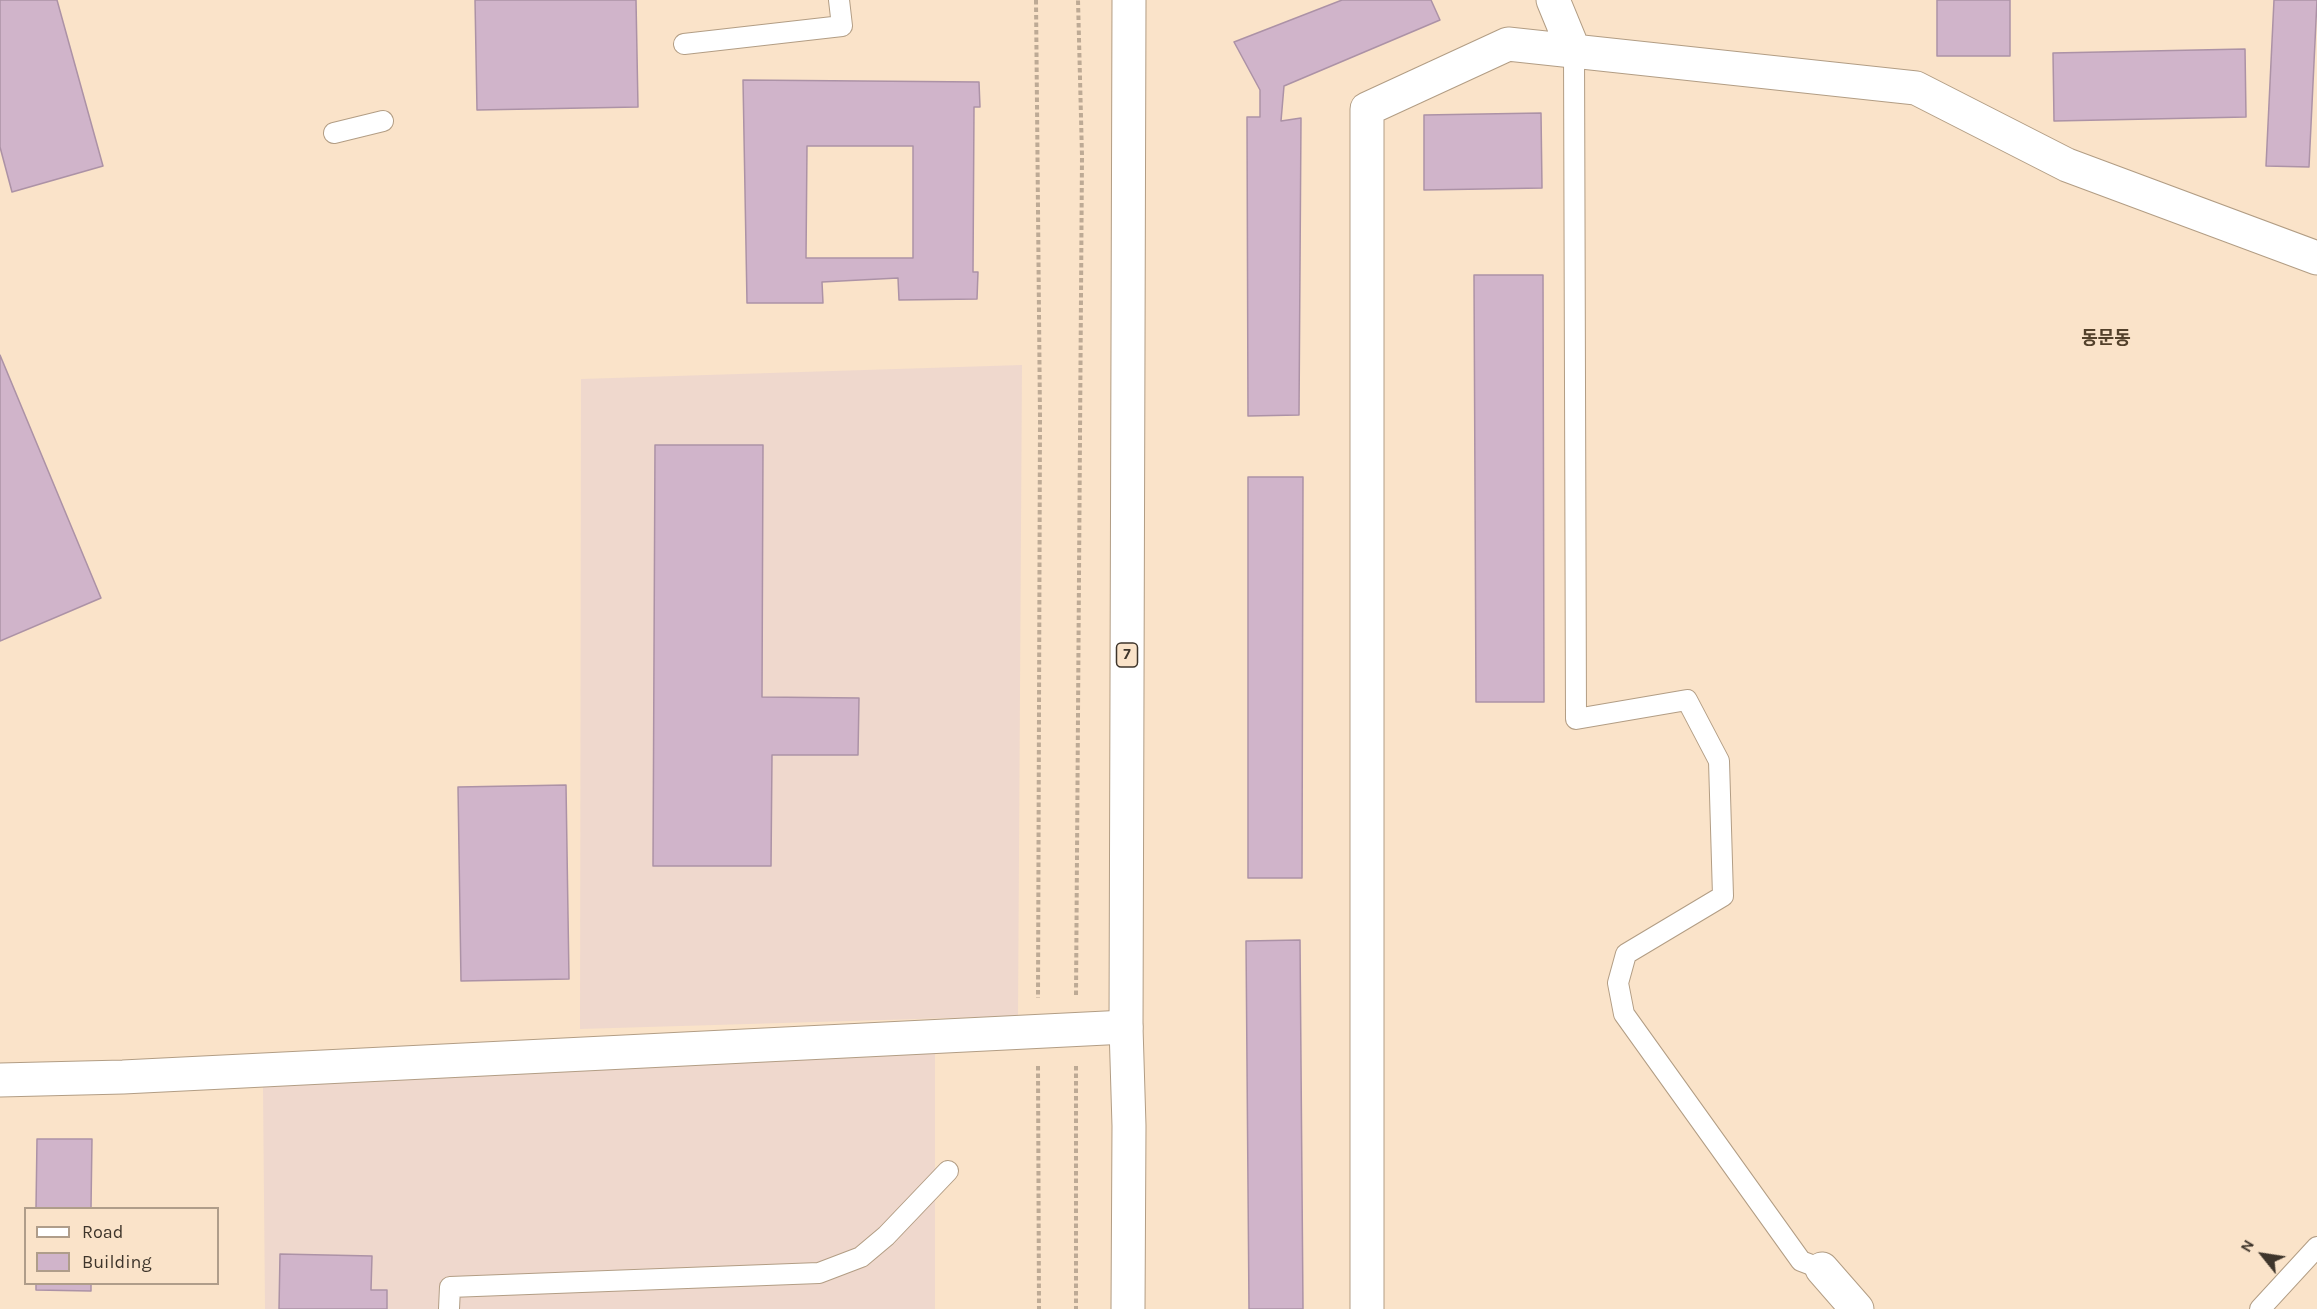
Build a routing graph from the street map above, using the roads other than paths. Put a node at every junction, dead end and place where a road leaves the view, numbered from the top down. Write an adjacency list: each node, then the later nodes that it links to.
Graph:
1 (839, 0): 4 (lane)
2 (1129, 0): 9 (main road, 7)
3 (1553, 0): 5 (main road)
4 (684, 44)
5 (1574, 51): 8 (main road); 13 (lane); 16 (main road)
6 (383, 120): 7 (lane)
7 (334, 133)
8 (2317, 258)
9 (1126, 1027): 10 (main road); 15 (main road, 7)
10 (0, 1080)
11 (948, 1171): 14 (lane)
12 (2317, 1247): 18 (lane)
13 (1822, 1269): 17 (main road)
14 (449, 1309)
15 (1128, 1309)
16 (1367, 1309)
17 (1857, 1309)
18 (2260, 1309)

